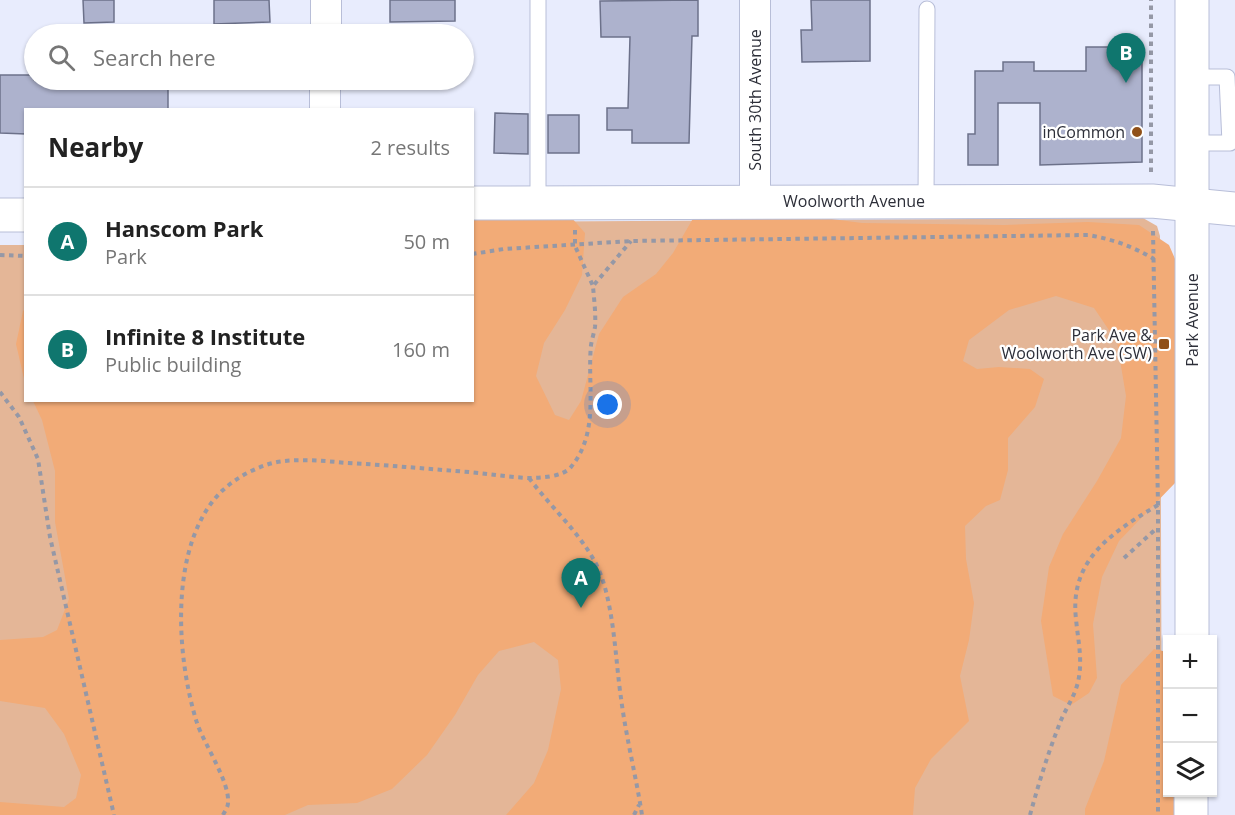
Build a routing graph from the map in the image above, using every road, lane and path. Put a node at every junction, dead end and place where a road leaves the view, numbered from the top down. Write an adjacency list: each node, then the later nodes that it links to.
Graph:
1 (326, 0): 7 (street)
2 (538, 0): 17 (lane)
3 (755, 0): 14 (street, South 30th Avenue)
4 (1152, 0): 16 (path)
5 (1192, 0): 8 (street, Park Avenue)
6 (927, 9): 15 (lane)
7 (326, 24)
8 (1192, 77): 10 (lane); 12 (street, Park Avenue)
9 (326, 90): 11 (street)
10 (1231, 107): 13 (lane)
11 (326, 108)
12 (1192, 143): 13 (lane); 20 (street, Park Avenue)
13 (1232, 145)
14 (755, 201): 15 (street, Woolworth Avenue); 18 (street, Woolworth Avenue)
15 (926, 201): 16 (street, Woolworth Avenue)
16 (1152, 201): 20 (street, Woolworth Avenue); 29 (path)
17 (538, 202): 18 (street, Woolworth Avenue); 19 (street, Woolworth Avenue)
18 (575, 202): 25 (path)
19 (474, 203)
20 (1192, 205): 21 (street, Woolworth Avenue); 36 (street, Park Avenue)
21 (1235, 209)
22 (0, 215): 23 (street)
23 (24, 215)
24 (631, 241): 25 (path); 29 (path); 30 (path)
25 (575, 246): 26 (path); 30 (path)
26 (474, 254)
27 (0, 255): 28 (path)
28 (24, 256)
29 (1154, 260): 33 (path)
30 (593, 286): 32 (path)
31 (0, 393): 39 (path)
32 (529, 478): 38 (path); 40 (path)
33 (1158, 505): 34 (path); 43 (path)
34 (1158, 528): 35 (path); 44 (path)
35 (1124, 558)
36 (1192, 635)
37 (1191, 797): 45 (street)
38 (640, 803): 41 (path); 42 (path)
39 (114, 815)
40 (223, 815)
41 (634, 815)
42 (642, 815)
43 (1030, 815)
44 (1158, 815)
45 (1191, 815)

